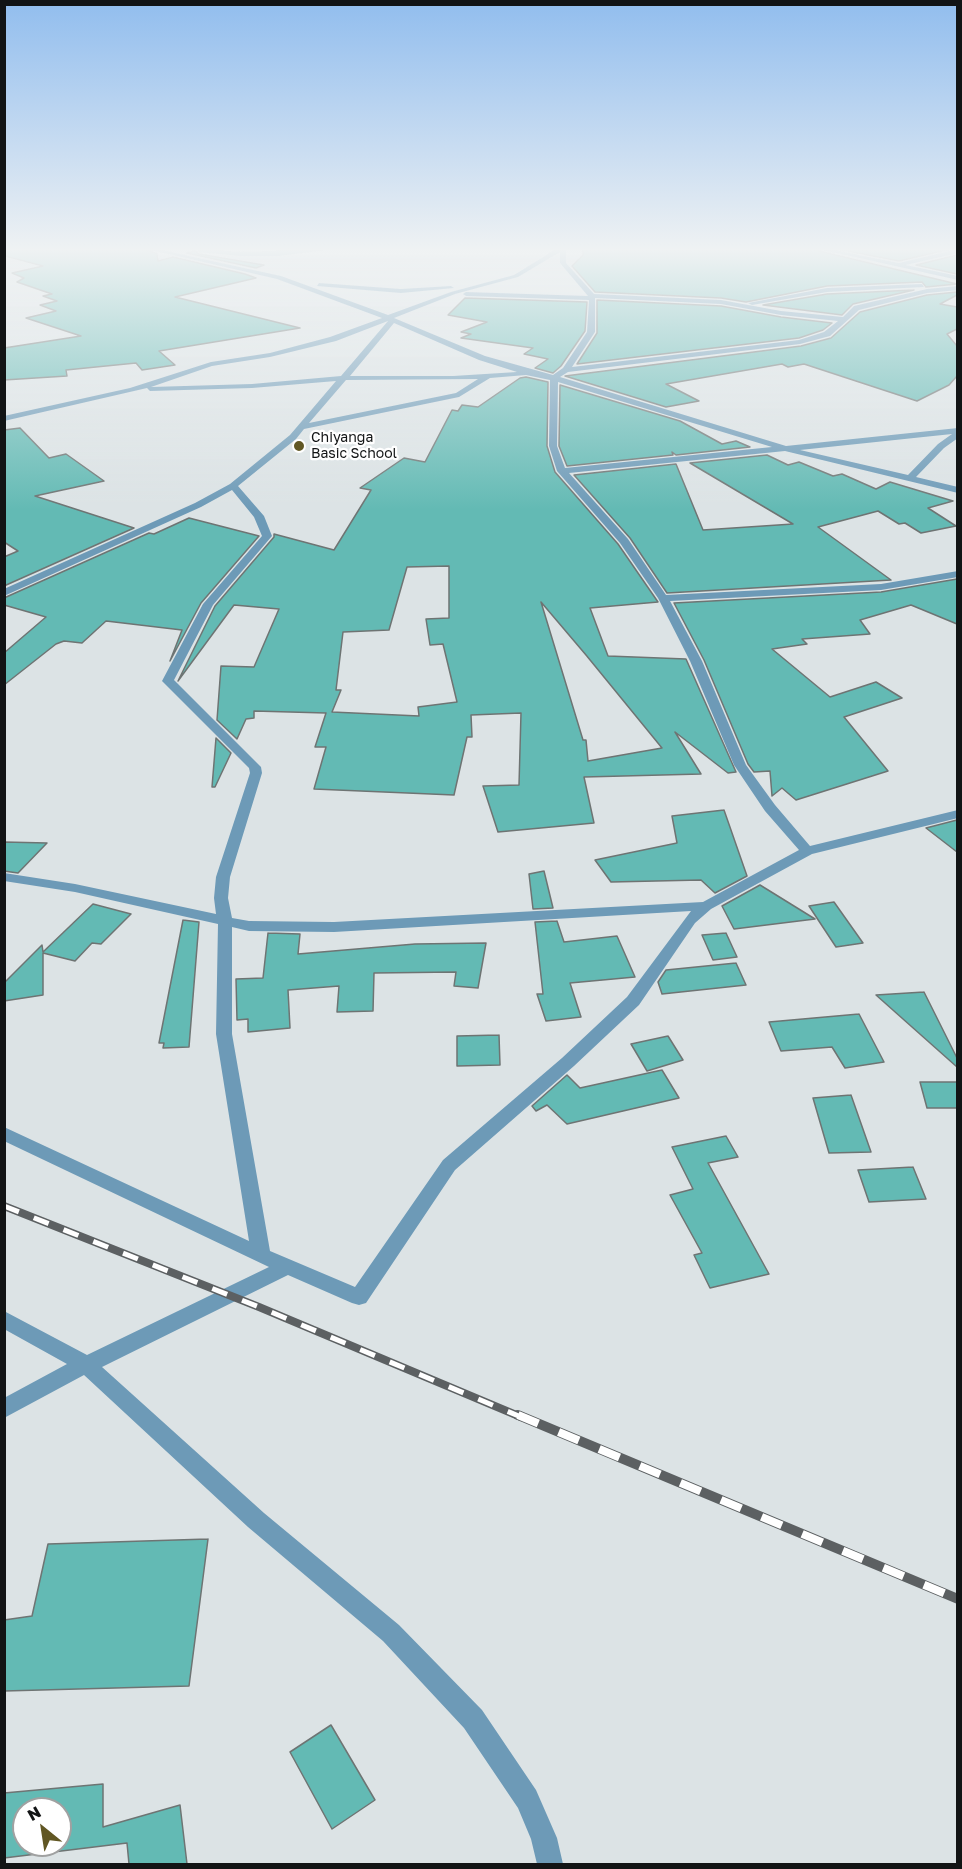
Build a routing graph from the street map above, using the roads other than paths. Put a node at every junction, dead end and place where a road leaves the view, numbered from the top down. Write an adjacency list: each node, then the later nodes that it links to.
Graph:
1 (341, 336): 12 (street)
2 (375, 336): 10 (street)
3 (429, 336): 6 (street)
4 (588, 336): 7 (street)
5 (820, 336): 7 (street)
6 (501, 364): 8 (street); 9 (street)
7 (566, 370): 11 (street)
8 (532, 374): 9 (street); 11 (street)
9 (488, 376): 10 (street); 14 (street)
10 (343, 378): 12 (street); 14 (street)
11 (554, 378): 16 (street); 17 (street)
12 (132, 390): 13 (street)
13 (4, 419)
14 (303, 427): 19 (street)
15 (957, 433): 16 (street); 18 (street)
16 (791, 450): 17 (street); 18 (street)
17 (562, 471): 23 (street)
18 (909, 479): 20 (street)
19 (233, 486): 22 (street); 28 (street)
20 (957, 490)
21 (957, 574): 23 (street)
22 (4, 593)
23 (663, 598): 25 (street)
24 (957, 814): 25 (street)
25 (807, 851): 27 (street)
26 (4, 877): 28 (street)
27 (706, 906): 28 (street); 31 (street)
28 (225, 923): 30 (street)
29 (4, 1133): 30 (street)
30 (261, 1255): 31 (street)
31 (287, 1267): 33 (street)
32 (4, 1319): 33 (street)
33 (85, 1364): 34 (street); 35 (street)
34 (4, 1409)
35 (550, 1864)

